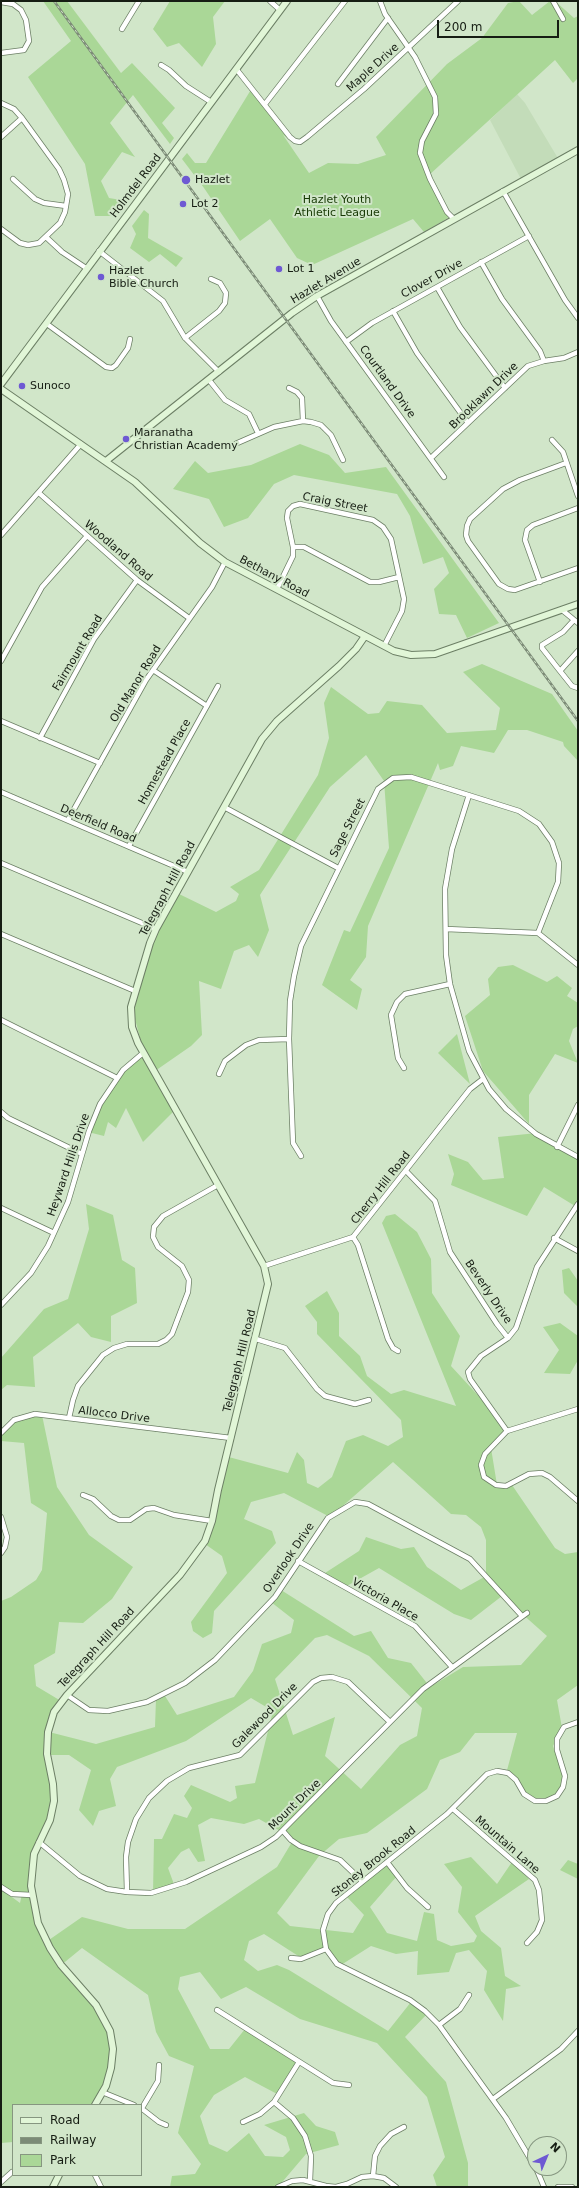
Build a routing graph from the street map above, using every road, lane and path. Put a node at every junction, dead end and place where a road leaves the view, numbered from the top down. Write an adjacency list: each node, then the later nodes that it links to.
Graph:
1 (138, 1): 12 (street)
2 (270, 1): 9 (street)
3 (287, 1): 9 (street, Holmdel Road)
4 (345, 1): 20 (street)
5 (380, 1): 10 (street)
6 (458, 1): 13 (street, Maple Drive)
7 (553, 1): 11 (street)
8 (1, 2): 14 (street)
9 (280, 10): 16 (street, Holmdel Road)
10 (388, 18): 13 (street); 17 (street)
11 (563, 19)
12 (122, 29)
13 (409, 48): 20 (street, Maple Drive); 27 (street)
14 (1, 53)
15 (161, 65): 18 (street)
16 (237, 70): 18 (street, Holmdel Road); 20 (street)
17 (338, 84)
18 (210, 102): 31 (street, Holmdel Road)
19 (1, 103): 21 (street)
20 (265, 104)
21 (22, 118): 22 (street); 26 (street)
22 (1, 137)
23 (578, 150): 25 (street, Hazlet Avenue)
24 (13, 179): 26 (street)
25 (503, 191): 27 (street, Hazlet Avenue); 29 (street)
26 (66, 206): 30 (street)
27 (454, 219): 36 (street, Hazlet Avenue)
28 (1, 229): 30 (street)
29 (529, 236): 32 (street, Clover Drive); 38 (street)
30 (47, 238): 33 (street)
31 (99, 251): 33 (street, Holmdel Road); 40 (street)
32 (481, 262): 35 (street, Clover Drive); 44 (street)
33 (86, 268): 39 (street, Holmdel Road)
34 (211, 279): 40 (street)
35 (437, 287): 37 (street, Clover Drive); 49 (street)
36 (317, 296): 42 (street, Courtland Drive); 45 (street, Hazlet Avenue)
37 (393, 311): 42 (street, Clover Drive); 52 (street)
38 (578, 318)
39 (47, 324): 41 (street); 47 (street, Holmdel Road)
40 (185, 338): 45 (street)
41 (130, 339)
42 (346, 342): 57 (street, Courtland Drive)
43 (578, 352): 44 (street, Brooklawn Drive)
44 (544, 361): 49 (street, Brooklawn Drive)
45 (219, 372): 46 (street, Hazlet Avenue)
46 (208, 380): 53 (street); 58 (street, Hazlet Avenue)
47 (1, 384)
48 (289, 388): 51 (street)
49 (505, 388): 52 (street, Brooklawn Drive)
50 (1, 389): 55 (street, Bethany Road)
51 (303, 421): 53 (street); 59 (street)
52 (468, 423): 57 (street, Brooklawn Drive)
53 (258, 433): 56 (street)
54 (552, 440): 60 (street)
55 (80, 444): 58 (street, Bethany Road); 62 (street)
56 (226, 448)
57 (431, 458): 61 (street, Courtland Drive)
58 (106, 460): 68 (street, Bethany Road)
59 (343, 460)
60 (566, 463): 63 (street); 72 (street)
61 (444, 476)
62 (39, 493): 65 (street); 66 (street, Woodland Road)
63 (578, 496)
64 (578, 508): 72 (street)
65 (1, 535)
66 (87, 536): 71 (street, Woodland Road); 82 (street)
67 (294, 547): 70 (street); 70 (street, Craig Street); 73 (street)
68 (225, 562): 73 (street, Bethany Road); 76 (street, Old Manor Road)
69 (578, 568): 72 (street)
70 (399, 577): 80 (street, Craig Street)
71 (137, 580): 76 (street, Woodland Road); 89 (street, Fairmount Road)
72 (540, 582)
73 (277, 589): 79 (street, Bethany Road)
74 (578, 604): 75 (street, Bethany Road)
75 (562, 610): 77 (street); 80 (street, Bethany Road)
76 (189, 618): 83 (street, Old Manor Road)
77 (574, 620): 78 (street); 84 (street)
78 (578, 623)
79 (365, 636): 80 (street, Bethany Road); 93 (street, Telegraph Hill Road)
80 (384, 646)
81 (578, 651): 84 (street)
82 (1, 661)
83 (153, 670): 87 (street); 90 (street, Old Manor Road)
84 (560, 671): 86 (street)
85 (218, 686): 87 (street, Homestead Place)
86 (578, 688)
87 (207, 706): 95 (street, Homestead Place)
88 (1, 721): 89 (street)
89 (40, 738): 90 (street)
90 (100, 763): 94 (street, Old Manor Road)
91 (1, 792): 94 (street, Deerfield Road)
92 (469, 795): 97 (street, Sage Street); 100 (street); 101 (street, Sage Street)
93 (224, 808): 97 (street); 98 (street, Telegraph Hill Road)
94 (68, 820): 95 (street, Deerfield Road)
95 (129, 846): 98 (street, Deerfield Road)
96 (1, 863): 99 (street)
97 (338, 868): 107 (street, Sage Street)
98 (188, 872): 99 (street, Telegraph Hill Road)
99 (156, 929): 105 (street, Telegraph Hill Road)
100 (446, 929): 101 (street); 104 (street)
101 (538, 933): 103 (street)
102 (1, 934): 105 (street)
103 (578, 965)
104 (450, 984): 109 (street); 112 (street)
105 (135, 991): 108 (street, Telegraph Hill Road)
106 (1, 1020): 111 (street)
107 (289, 1039): 110 (street); 117 (street, Sage Street)
108 (143, 1052): 111 (street, Heyward Hills Drive); 120 (street, Telegraph Hill Road)
109 (404, 1068)
110 (219, 1074)
111 (117, 1078): 116 (street, Heyward Hills Drive)
112 (483, 1079): 115 (street); 119 (street, Cherry Hill Road)
113 (578, 1105): 115 (street)
114 (1, 1112): 116 (street)
115 (558, 1147): 118 (street)
116 (82, 1154): 123 (street, Heyward Hills Drive)
117 (301, 1156)
118 (578, 1157)
119 (406, 1171): 124 (street, Cherry Hill Road); 129 (street, Beverly Drive)
120 (218, 1185): 127 (street, Telegraph Hill Road); 134 (street)
121 (578, 1204): 125 (street)
122 (1, 1208): 123 (street)
123 (54, 1233): 128 (street, Heyward Hills Drive)
124 (353, 1237): 127 (street, Cherry Hill Road); 131 (street)
125 (554, 1238): 126 (street); 129 (street)
126 (578, 1251)
127 (264, 1266): 130 (street, Telegraph Hill Road)
128 (1, 1305)
129 (508, 1338): 135 (street, Beverly Drive)
130 (256, 1339): 132 (street); 137 (street, Telegraph Hill Road)
131 (398, 1351)
132 (369, 1400)
133 (578, 1409): 135 (street)
134 (69, 1418): 136 (street, Allocco Drive); 137 (street, Allocco Drive)
135 (507, 1431): 139 (street)
136 (1, 1433)
137 (231, 1438): 141 (street, Telegraph Hill Road)
138 (83, 1495): 141 (street)
139 (578, 1501)
140 (1, 1518): 142 (street)
141 (212, 1521): 147 (street, Telegraph Hill Road)
142 (1, 1553)
143 (298, 1561): 145 (street, Overlook Drive); 146 (street, Victoria Place); 147 (street, Overlook Drive)
144 (527, 1614): 145 (street, Mount Drive)
145 (522, 1616): 146 (street, Mount Drive)
146 (452, 1667): 148 (street, Mount Drive)
147 (67, 1694): 152 (street, Telegraph Hill Road)
148 (390, 1722): 151 (street, Mount Drive); 156 (street, Galewood Drive)
149 (578, 1722): 150 (street, Stoney Brook Road)
150 (453, 1810): 153 (street, Stoney Brook Road); 159 (street, Mountain Lane)
151 (283, 1831): 154 (street); 156 (street, Mount Drive)
152 (39, 1842): 156 (street, Mount Drive); 157 (street, Telegraph Hill Road)
153 (386, 1862): 154 (street, Stoney Brook Road); 158 (street)
154 (362, 1881): 160 (street, Stoney Brook Road)
155 (1, 1887): 157 (street)
156 (127, 1892)
157 (32, 1895): 169 (street, Telegraph Hill Road)
158 (428, 1907)
159 (527, 1944)
160 (326, 1949): 161 (street); 164 (street)
161 (291, 1958)
162 (470, 1995): 164 (street)
163 (217, 2010): 166 (street)
164 (439, 2025): 170 (street)
165 (578, 2031): 170 (street)
166 (300, 2062): 168 (street); 171 (street)
167 (159, 2066): 174 (street)
168 (349, 2085)
169 (102, 2092): 172 (street, Telegraph Hill Road); 173 (street)
170 (493, 2099): 178 (street)
171 (274, 2102): 175 (street); 184 (street)
172 (96, 2104)
173 (132, 2104)
174 (142, 2108): 176 (street)
175 (243, 2122)
176 (166, 2125)
177 (404, 2127): 182 (street)
178 (527, 2155)
179 (12, 2172): 185 (street)
180 (58, 2176): 186 (street)
181 (96, 2176): 187 (street)
182 (373, 2176): 184 (street); 189 (street)
183 (539, 2176): 190 (street)
184 (310, 2181): 188 (street)
185 (1, 2182)
186 (53, 2187)
187 (101, 2187)
188 (278, 2187)
189 (396, 2187)
190 (544, 2187)
191 (558, 2187): 192 (street)
192 (572, 2187)

